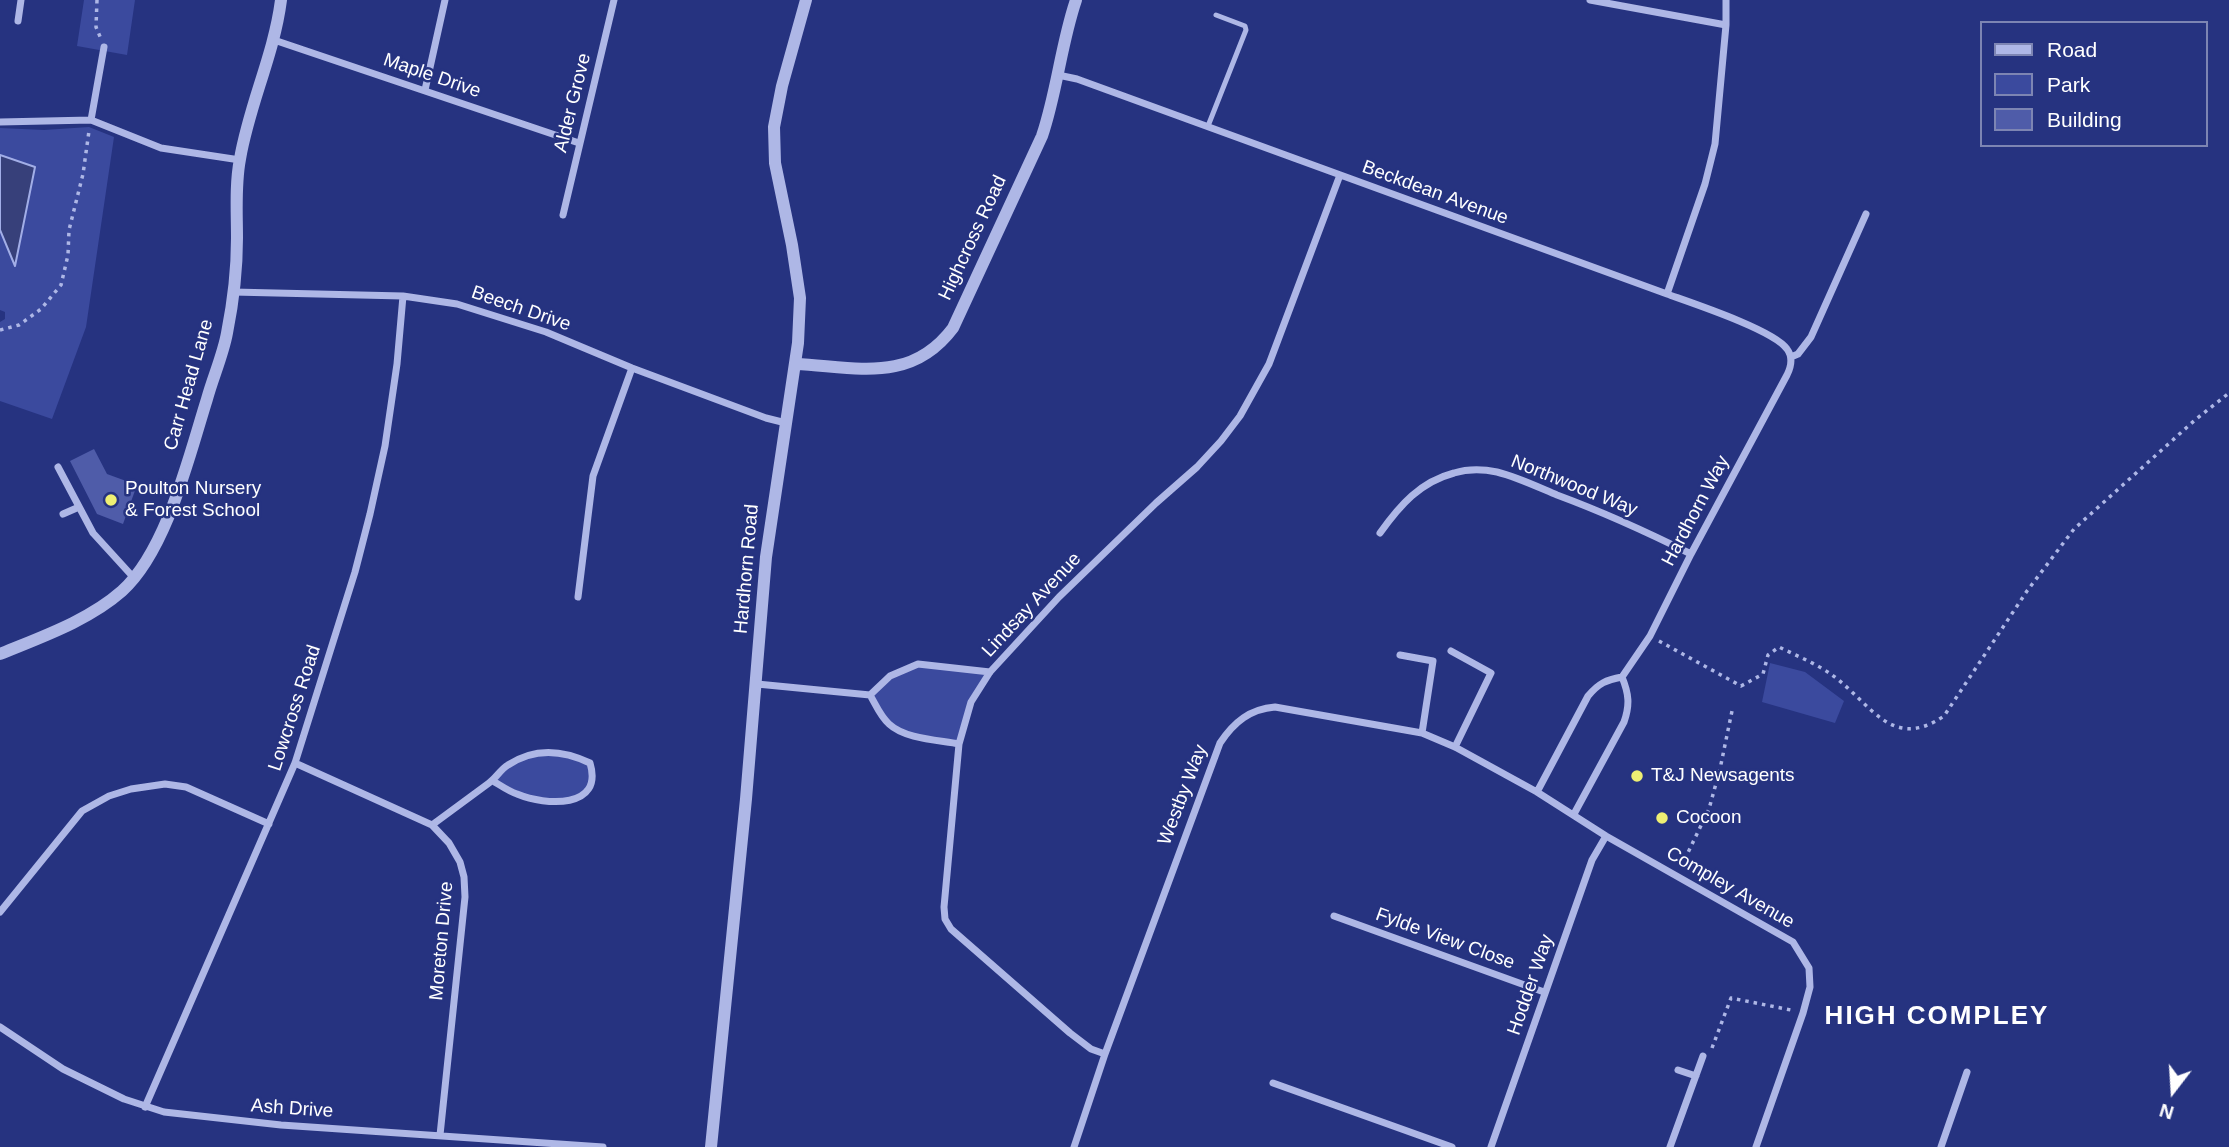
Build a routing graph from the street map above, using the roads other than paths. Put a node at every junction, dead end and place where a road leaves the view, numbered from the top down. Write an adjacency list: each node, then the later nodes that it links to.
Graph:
1 (21, 0): 11 (street)
2 (281, 0): 13 (street, Carr Head Lane)
3 (445, 0): 16 (street)
4 (614, 0): 20 (street, Alder Grove)
5 (806, 0): 29 (street, Hardhorn Road)
6 (1076, 0): 15 (street, Highcross Road)
7 (1590, 0): 9 (street)
8 (1726, 0): 12 (street)
9 (1602, 1): 12 (street)
10 (1216, 15): 19 (lane)
11 (18, 21)
12 (1726, 25): 26 (street)
13 (274, 40): 16 (street, Maple Drive); 21 (street, Carr Head Lane)
14 (104, 47): 17 (street)
15 (1058, 75): 19 (street, Beckdean Avenue); 29 (street, Highcross Road)
16 (425, 90): 20 (street, Maple Drive)
17 (91, 120): 18 (street); 21 (street)
18 (0, 122)
19 (1208, 126): 22 (street, Beckdean Avenue)
20 (579, 143): 24 (street, Alder Grove)
21 (240, 160): 25 (street, Carr Head Lane)
22 (1340, 175): 26 (street, Beckdean Avenue); 42 (street, Lindsay Avenue)
23 (1866, 214): 28 (street)
24 (563, 215)
25 (232, 292): 27 (street, Beech Drive); 37 (street, Carr Head Lane)
26 (1667, 294): 28 (street, Beckdean Avenue)
27 (403, 296): 30 (street, Beech Drive); 49 (street, Lowcross Road)
28 (1791, 357): 36 (street, Hardhorn Way)
29 (796, 364): 31 (street, Hardhorn Road)
30 (632, 368): 31 (street, Beech Drive); 38 (street)
31 (786, 423): 44 (street, Hardhorn Road)
32 (58, 467): 33 (street)
33 (79, 507): 34 (street); 37 (street)
34 (63, 514)
35 (1380, 533): 36 (street, Northwood Way)
36 (1690, 554): 43 (street, Hardhorn Way)
37 (134, 578): 40 (street, Carr Head Lane)
38 (578, 597)
39 (1451, 651): 48 (street)
40 (0, 654)
41 (1400, 655): 46 (street)
42 (990, 672): 45 (street); 47 (street, Lindsay Avenue)
43 (1622, 677): 51 (street, Hardhorn Way); 52 (street)
44 (757, 684): 45 (street); 69 (street, Hardhorn Road)
45 (870, 695): 47 (street)
46 (1422, 733): 48 (street, Westby Way); 60 (street, Westby Way)
47 (959, 744): 60 (street, Lindsay Avenue)
48 (1455, 747): 51 (street, Westby Way)
49 (295, 763): 53 (street, Lowcross Road); 54 (street, Moreton Drive)
50 (492, 780): 50 (street); 54 (street)
51 (1537, 792): 52 (street, Compley Avenue)
52 (1574, 814): 55 (street, Compley Avenue)
53 (269, 824): 56 (street); 66 (street, Lowcross Road)
54 (432, 825): 67 (street, Moreton Drive)
55 (1606, 836): 58 (street, Hodder Way); 74 (street, Compley Avenue)
56 (0, 912)
57 (1334, 916): 58 (street, Fylde View Close)
58 (1544, 992): 72 (street, Hodder Way)
59 (0, 1027): 66 (street, Ash Drive)
60 (1105, 1054): 70 (street, Westby Way)
61 (1703, 1056): 64 (street)
62 (1678, 1070): 64 (street)
63 (1967, 1072): 75 (street)
64 (1696, 1076): 73 (street)
65 (1273, 1083): 71 (street)
66 (145, 1107): 67 (street, Ash Drive)
67 (440, 1135): 68 (street, Ash Drive)
68 (603, 1147)
69 (711, 1147)
70 (1074, 1147)
71 (1452, 1147)
72 (1491, 1147)
73 (1670, 1147)
74 (1756, 1147)
75 (1941, 1147)

